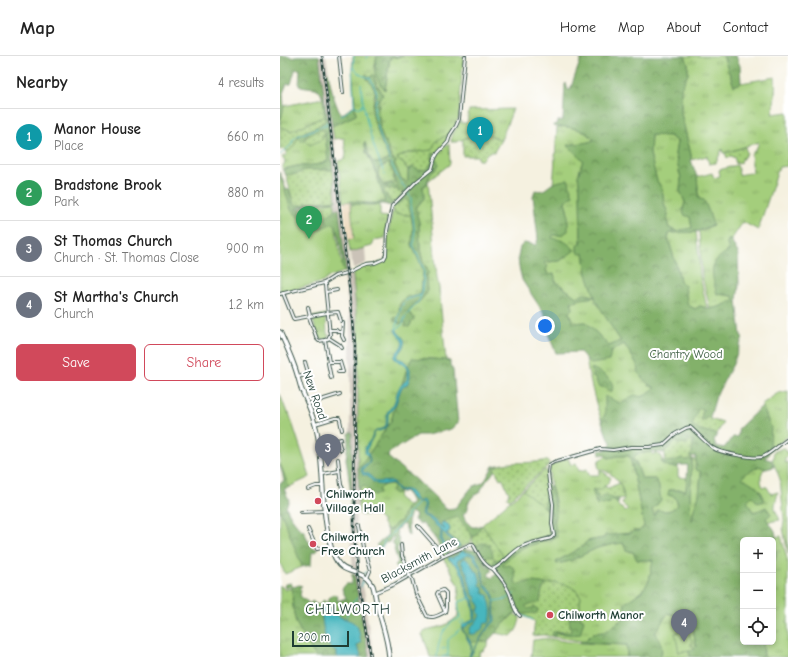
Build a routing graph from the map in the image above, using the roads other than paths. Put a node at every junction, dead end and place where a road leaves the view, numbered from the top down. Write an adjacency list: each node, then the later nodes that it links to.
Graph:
1 (339, 56): 3 (street)
2 (466, 56): 4 (street)
3 (343, 93)
4 (324, 283): 6 (street); 7 (street)
5 (337, 290): 6 (street)
6 (326, 292): 10 (street)
7 (284, 293): 8 (street); 11 (street)
8 (280, 294)
9 (308, 307): 11 (street)
10 (327, 313): 11 (street); 12 (street); 14 (street)
11 (309, 316): 16 (street)
12 (329, 330): 14 (street); 15 (street)
13 (280, 332): 25 (main road, New Road)
14 (342, 332): 17 (street)
15 (329, 338): 16 (street); 18 (street)
16 (325, 340): 20 (street)
17 (344, 340)
18 (342, 348)
19 (305, 362): 24 (street)
20 (329, 362): 21 (street); 26 (street)
21 (343, 371): 22 (street); 23 (street)
22 (347, 371)
23 (338, 372)
24 (309, 374): 25 (street); 27 (street)
25 (298, 377): 29 (main road, New Road)
26 (331, 378)
27 (310, 379)
28 (340, 394): 29 (street)
29 (308, 404): 30 (main road, New Road)
30 (315, 424): 31 (street); 33 (main road, New Road)
31 (342, 430)
32 (788, 440): 49 (street)
33 (319, 446): 34 (street); 37 (main road, New Road)
34 (340, 450)
35 (338, 460): 36 (street)
36 (339, 471): 37 (street); 40 (street)
37 (322, 474): 38 (main road, New Road)
38 (323, 486): 39 (street); 41 (main road, New Road)
39 (308, 488)
40 (343, 489)
41 (324, 511): 42 (street); 46 (main road, New Road)
42 (301, 512)
43 (359, 526): 51 (street)
44 (418, 526): 48 (street)
45 (308, 529): 46 (street)
46 (330, 546): 51 (main road, New Road)
47 (401, 546): 50 (street)
48 (443, 557): 49 (street, Blacksmith Lane); 50 (street, Blacksmith Lane)
49 (493, 569): 54 (street)
50 (410, 576): 52 (street, Blacksmith Lane); 53 (street)
51 (367, 578): 52 (main road)
52 (374, 593): 55 (main road)
53 (445, 612): 53 (street)
54 (520, 616)
55 (390, 657)

